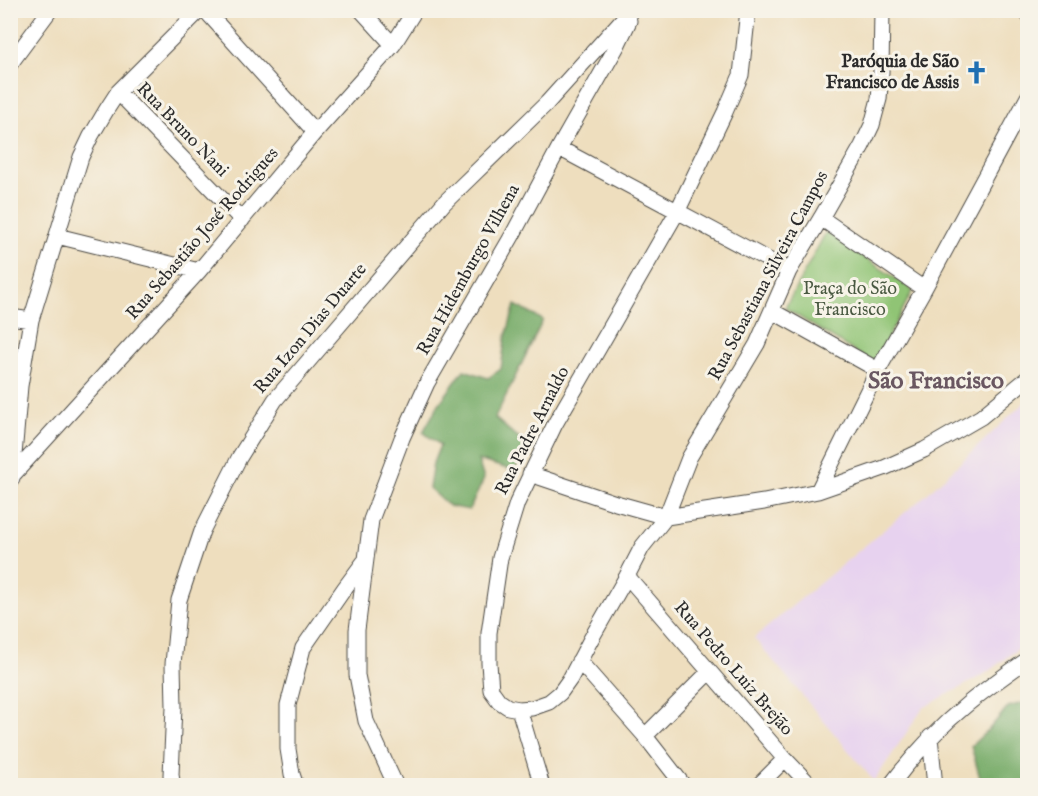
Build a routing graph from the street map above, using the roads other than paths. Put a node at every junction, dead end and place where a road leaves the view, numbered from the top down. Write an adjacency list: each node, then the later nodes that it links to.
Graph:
1 (50, 10): 10 (street)
2 (200, 10): 11 (street)
3 (205, 10): 13 (street)
4 (361, 10): 9 (street)
5 (415, 10): 9 (street, Rua Sebastião José Rodrigues)
6 (632, 10): 14 (street, Rua Hidemburgo Vilhena); 40 (street, Rua Izon Dias Duarte)
7 (748, 10): 15 (street, Rua Padre Arnaldo)
8 (882, 10): 16 (street, Rua Sebastiana Silveira Campos)
9 (393, 45): 13 (street, Rua Sebastião José Rodrigues)
10 (10, 64)
11 (118, 92): 17 (street, Rua Bruno Nani); 18 (street)
12 (1028, 97): 21 (street)
13 (315, 132): 17 (street, Rua Sebastião José Rodrigues)
14 (559, 148): 15 (street); 31 (street, Rua Hidemburgo Vilhena)
15 (677, 212): 19 (street); 27 (street, Rua Padre Arnaldo)
16 (821, 218): 19 (street, Rua Sebastiana Silveira Campos); 21 (street)
17 (242, 220): 20 (street, Rua Sebastião José Rodrigues)
18 (57, 236): 20 (street); 24 (street)
19 (789, 271): 22 (street, Rua Sebastiana Silveira Campos)
20 (199, 272): 28 (street, Rua Sebastião José Rodrigues)
21 (924, 289): 25 (street)
22 (772, 311): 25 (street); 30 (street, Rua Sebastiana Silveira Campos)
23 (10, 317): 24 (street)
24 (31, 320): 28 (street)
25 (878, 370): 29 (street)
26 (1028, 378): 29 (street)
27 (530, 474): 30 (street); 36 (street, Rua Padre Arnaldo)
28 (11, 481)
29 (818, 491): 30 (street)
30 (666, 517): 32 (street)
31 (366, 560): 41 (street); 42 (street, Rua Hidemburgo Vilhena)
32 (627, 576): 34 (street); 35 (street, Rua Pedro Luiz Brejão)
33 (1028, 659): 38 (street)
34 (579, 661): 36 (street); 37 (street)
35 (709, 672): 37 (street); 39 (street, Rua Pedro Luiz Brejão)
36 (519, 709): 43 (street)
37 (645, 736): 44 (street)
38 (930, 737): 47 (street); 48 (street)
39 (785, 759): 45 (street); 46 (street, Rua Pedro Luiz Brejão)
40 (170, 782)
41 (296, 786)
42 (396, 786)
43 (542, 786)
44 (684, 786)
45 (758, 786)
46 (812, 786)
47 (890, 786)
48 (935, 786)

